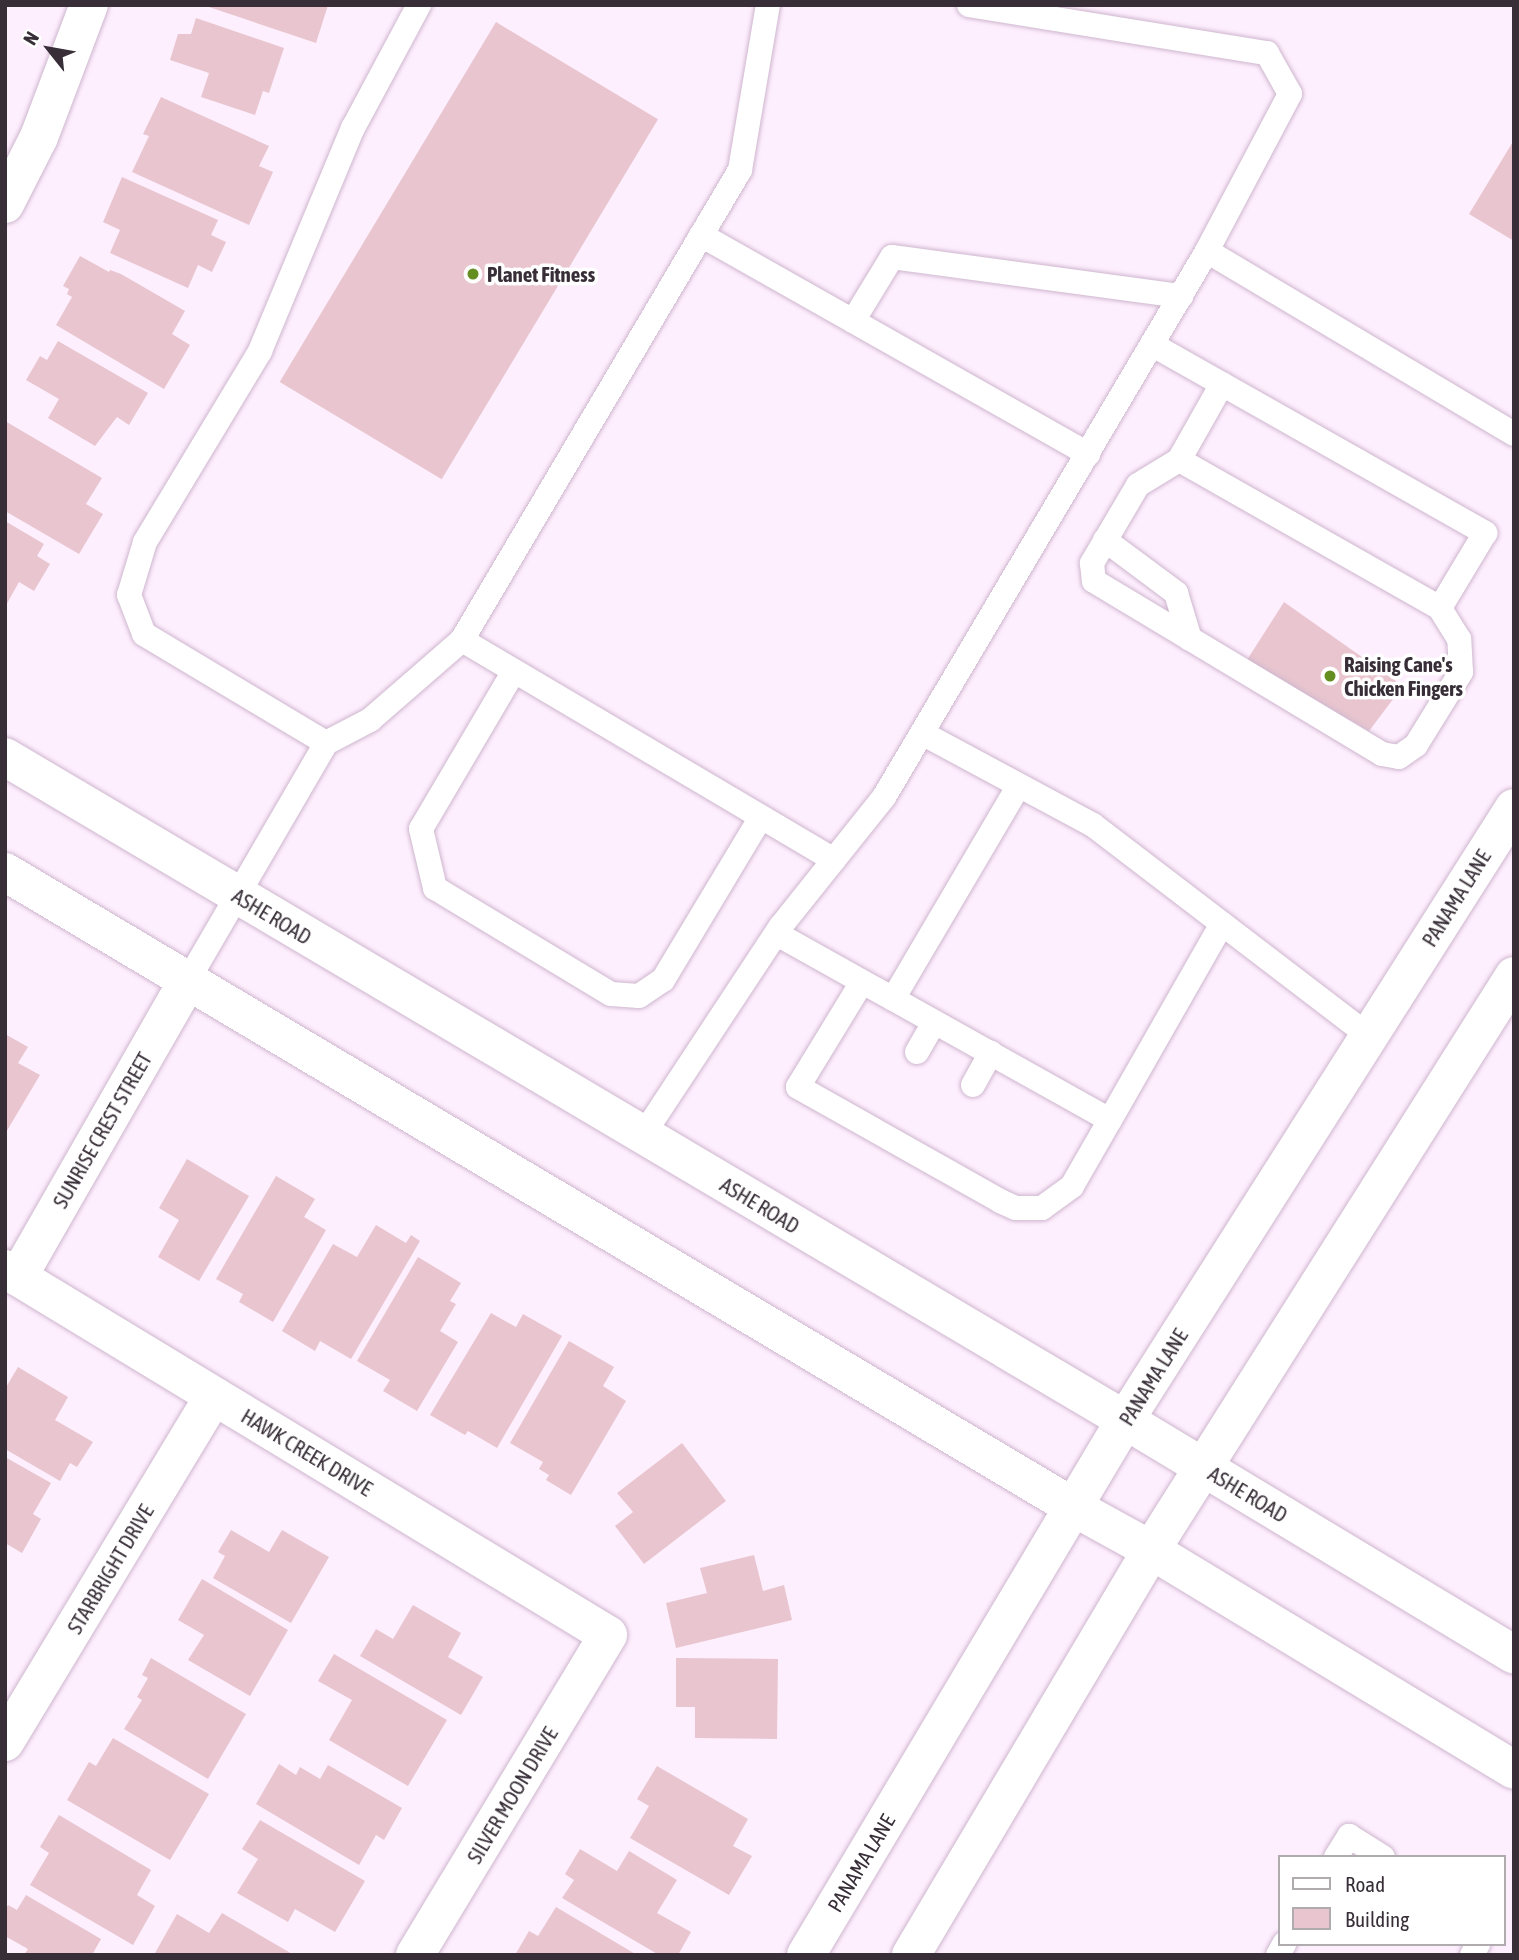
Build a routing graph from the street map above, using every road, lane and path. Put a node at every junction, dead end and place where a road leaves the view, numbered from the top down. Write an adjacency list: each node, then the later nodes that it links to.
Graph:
1 (89, 5): 5 (street)
2 (419, 5): 21 (lane)
3 (768, 5): 6 (lane)
4 (969, 5): 7 (lane)
5 (5, 204)
6 (701, 235): 9 (lane); 18 (lane)
7 (1207, 251): 8 (lane); 12 (lane)
8 (1181, 296): 9 (lane); 10 (lane)
9 (853, 321): 13 (lane)
10 (1153, 345): 11 (lane); 13 (lane)
11 (1222, 384): 14 (lane); 16 (lane)
12 (1514, 434)
13 (1088, 454): 20 (lane)
14 (1179, 460): 15 (lane); 16 (lane)
15 (1105, 540): 17 (lane); 17 (lane)
16 (1440, 608): 17 (lane)
17 (1190, 639)
18 (462, 640): 19 (lane); 21 (lane)
19 (514, 671): 25 (lane); 25 (lane)
20 (922, 733): 23 (lane); 26 (lane)
21 (326, 743): 28 (lane)
22 (5, 757): 28 (street, ASHE ROAD)
23 (1019, 785): 29 (lane); 34 (lane)
24 (1514, 808): 36 (street, PANAMA LANE)
25 (761, 817): 26 (lane)
26 (834, 860): 30 (lane)
27 (5, 872): 32 (street)
28 (238, 896): 32 (lane); 41 (street, ASHE ROAD)
29 (1222, 924): 36 (lane); 40 (lane)
30 (777, 934): 33 (lane); 41 (lane)
31 (1514, 976): 45 (street)
32 (187, 982): 42 (street, SUNRISE CREST STREET); 46 (street)
33 (862, 982): 34 (lane); 40 (lane)
34 (893, 999): 35 (lane)
35 (934, 1022): 37 (lane); 38 (lane)
36 (1369, 1036): 44 (street, PANAMA LANE)
37 (917, 1052)
38 (991, 1053): 39 (lane); 40 (lane)
39 (973, 1085)
40 (1110, 1120)
41 (643, 1135): 44 (street, ASHE ROAD)
42 (12, 1273): 43 (street, HAWK CREEK DRIVE)
43 (214, 1396): 48 (street, HAWK CREEK DRIVE); 50 (street, STARBRIGHT DRIVE)
44 (1125, 1420): 45 (street, ASHE ROAD); 46 (street, PANAMA LANE)
45 (1203, 1467): 47 (street); 49 (street, ASHE ROAD)
46 (1074, 1508): 47 (street); 55 (street, PANAMA LANE)
47 (1151, 1550): 51 (street); 56 (street)
48 (608, 1635): 54 (street, SILVER MOON DRIVE)
49 (1514, 1655)
50 (5, 1742)
51 (1514, 1770)
52 (1337, 1855): 53 (lane)
53 (1380, 1855)
54 (415, 1955)
55 (806, 1955)
56 (911, 1955)

